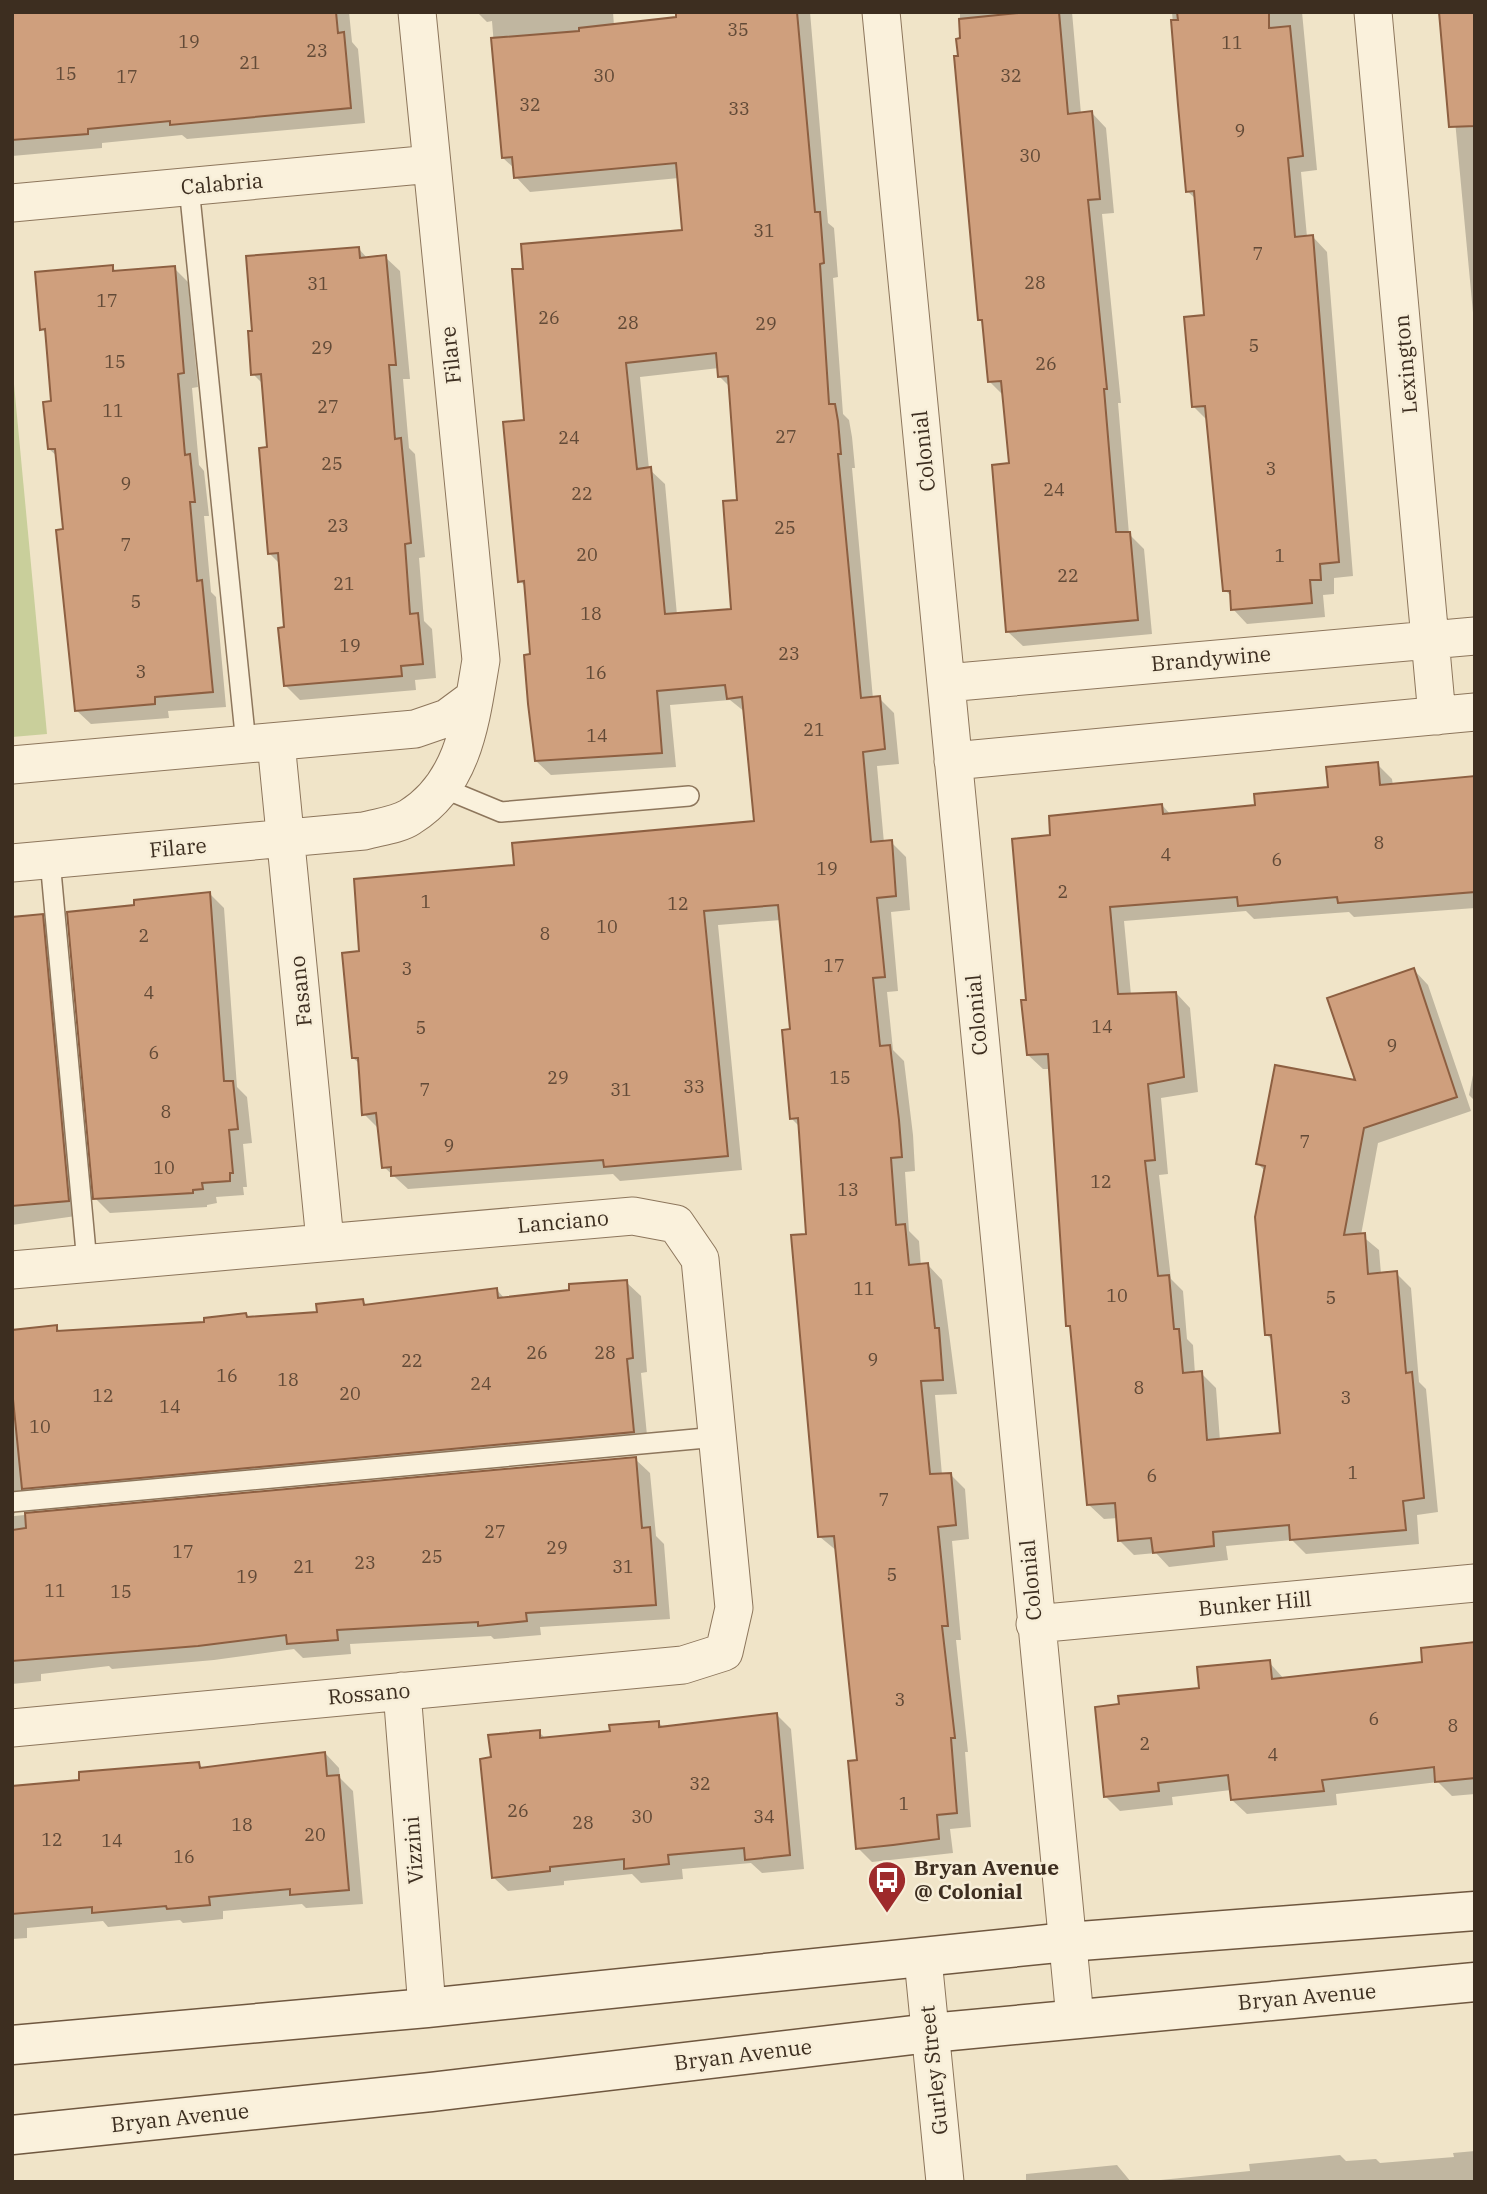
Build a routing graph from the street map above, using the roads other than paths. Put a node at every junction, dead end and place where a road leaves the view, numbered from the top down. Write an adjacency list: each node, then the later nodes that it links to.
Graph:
1 (417, 12): 4 (street, Filare)
2 (881, 12): 9 (street, Colonial)
3 (1373, 12): 8 (street, Lexington)
4 (432, 164): 5 (street, Calabria); 10 (street, Filare)
5 (189, 187): 6 (street, Calabria); 13 (lane)
6 (12, 203)
7 (1475, 636): 8 (street, Brandywine)
8 (1431, 639): 9 (street, Brandywine); 12 (street, Lexington)
9 (947, 683): 14 (street, Colonial)
10 (474, 698): 13 (street); 16 (street, Filare)
11 (1475, 712): 12 (street)
12 (1437, 716): 14 (street)
13 (261, 743): 15 (street); 18 (street, Fasano)
14 (953, 761): 27 (street, Colonial)
15 (12, 765)
16 (443, 788): 17 (lane); 18 (street, Filare)
17 (689, 796)
18 (286, 838): 19 (street, Filare); 21 (street, Fasano)
19 (50, 860): 20 (street, Filare); 22 (lane)
20 (12, 863)
21 (325, 1241): 22 (street, Lanciano); 24 (street, Lanciano)
22 (87, 1263): 23 (street, Lanciano)
23 (12, 1269)
24 (717, 1437): 25 (lane); 28 (street, Lanciano)
25 (12, 1502)
26 (1475, 1583): 27 (street, Bunker Hill)
27 (1035, 1624): 32 (street, Colonial)
28 (724, 1652): 29 (street, Rossano)
29 (402, 1691): 30 (street, Rossano); 35 (street, Vizzini)
30 (12, 1728)
31 (1475, 1911): 32 (main road)
32 (1067, 1942): 33 (main road); 36 (street, Colonial)
33 (923, 1959): 35 (main road); 37 (street, Gurley Street)
34 (1475, 1982): 36 (main road, Bryan Avenue)
35 (427, 2008): 38 (main road)
36 (1075, 2018): 37 (main road, Bryan Avenue)
37 (930, 2033): 39 (main road, Bryan Avenue); 40 (street, Gurley Street)
38 (12, 2045)
39 (12, 2135)
40 (945, 2182)

